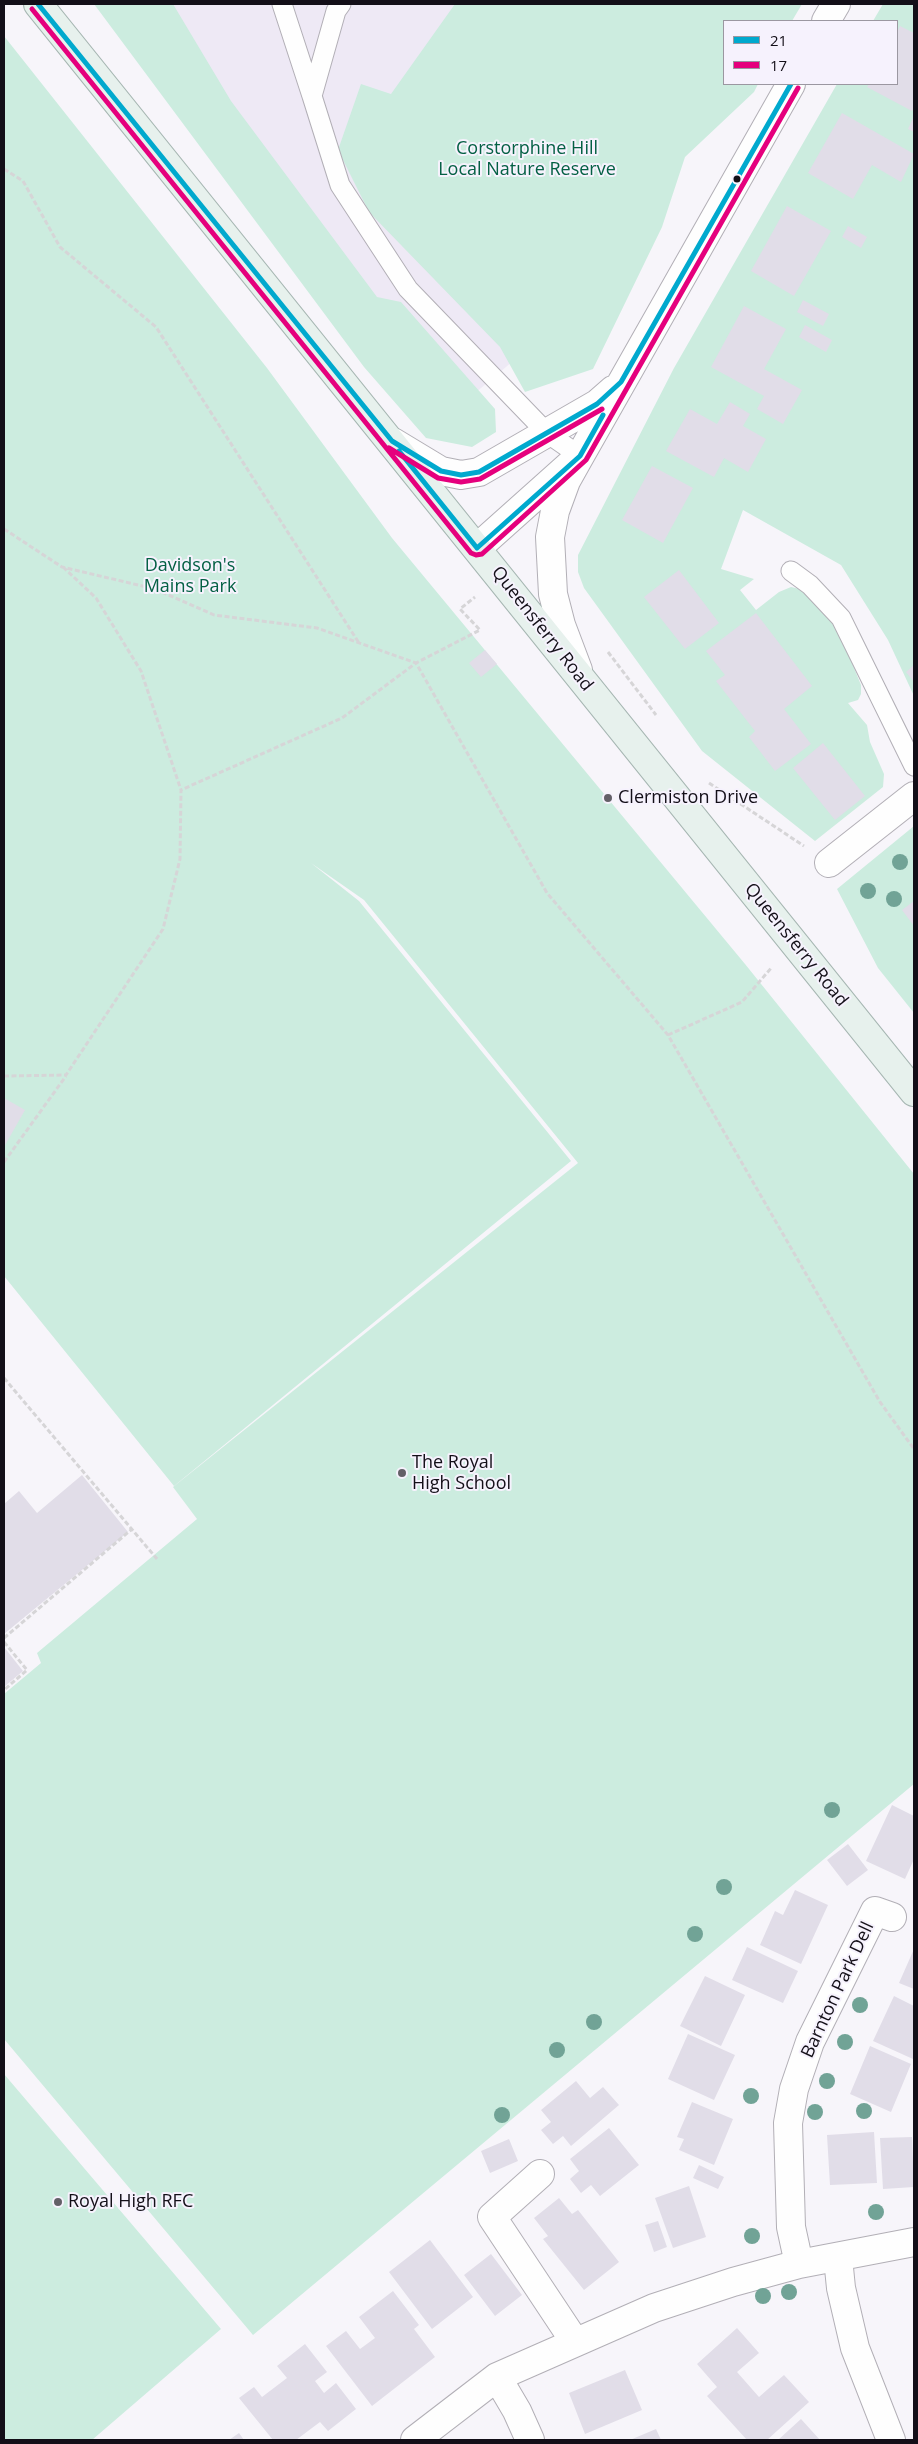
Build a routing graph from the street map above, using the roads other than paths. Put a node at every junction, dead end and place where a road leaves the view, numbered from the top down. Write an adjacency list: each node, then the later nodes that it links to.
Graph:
1 (38, 4): 10 (main road, Queensferry Road)
2 (282, 4): 7 (lane)
3 (341, 4): 7 (lane)
4 (836, 4): 5 (street)
5 (827, 20)
6 (790, 85): 8 (street)
7 (312, 96): 9 (lane)
8 (621, 382): 9 (street); 11 (street)
9 (547, 433): 10 (street); 11 (lane)
10 (392, 441): 12 (main road, Queensferry Road)
11 (580, 456): 12 (street); 14 (street)
12 (478, 548): 14 (main road, Queensferry Road)
13 (791, 570): 15 (lane)
14 (584, 682): 18 (main road, Queensferry Road)
15 (914, 766)
16 (914, 796): 17 (street)
17 (829, 862)
18 (914, 1092)
19 (892, 1917): 23 (street, Barnton Park Dell)
20 (540, 2174): 24 (street)
21 (914, 2242): 22 (street)
22 (838, 2258): 23 (street); 28 (street)
23 (799, 2264): 24 (street)
24 (575, 2342): 25 (street)
25 (497, 2377): 26 (street); 27 (street)
26 (415, 2440)
27 (530, 2440)
28 (891, 2440)

